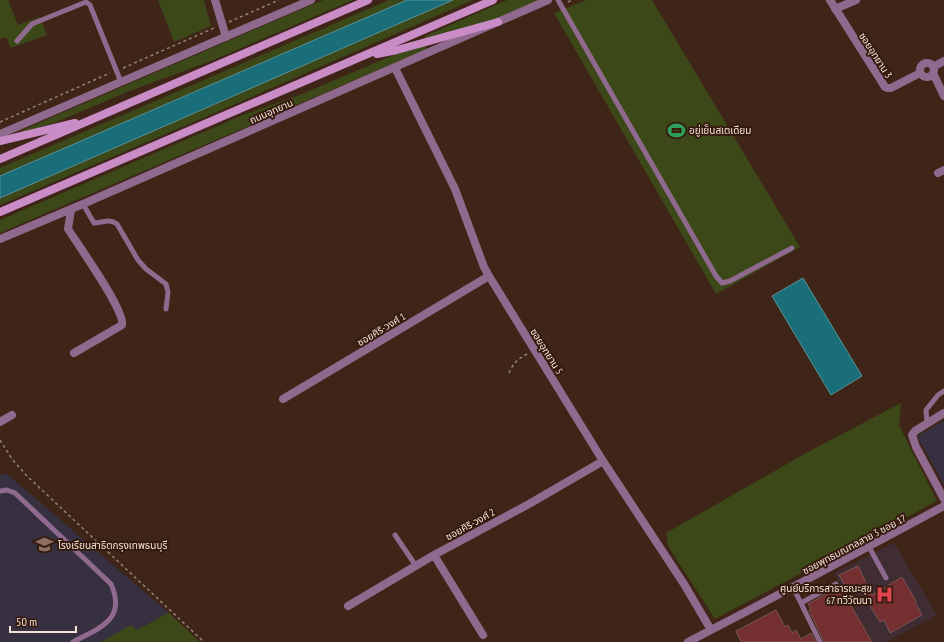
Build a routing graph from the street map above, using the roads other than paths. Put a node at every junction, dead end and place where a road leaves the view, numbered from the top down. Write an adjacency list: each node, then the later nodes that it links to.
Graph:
1 (215, 0): 11 (street)
2 (311, 0): 11 (street)
3 (368, 0): 19 (main road)
4 (493, 0): 13 (main road, ถนนอุทยาน)
5 (548, 0): 10 (street, ถนนอุทยาน)
6 (558, 0): 27 (lane)
7 (830, 0): 9 (street, ซอยอุทยาน 3)
8 (856, 0): 9 (street)
9 (835, 10): 16 (street, ซอยอุทยาน 3)
10 (498, 22): 13 (main road); 15 (street, ถนนอุทยาน)
11 (226, 38): 17 (street)
12 (17, 41): 17 (lane)
13 (365, 56): 25 (main road, ถนนอุทยาน)
14 (944, 61): 16 (street)
15 (395, 68): 23 (street, ถนนอุทยาน); 28 (street, ซอยอุทยาน 5)
16 (933, 70): 18 (street)
17 (121, 82): 20 (street)
18 (944, 96)
19 (96, 117): 21 (main road); 22 (main road)
20 (0, 134)
21 (0, 141)
22 (0, 159)
23 (83, 204): 24 (street, ถนนอุทยาน); 29 (lane)
24 (71, 210): 26 (street, ถนนอุทยาน); 30 (street)
25 (0, 212)
26 (0, 239)
27 (792, 248)
28 (489, 276): 32 (street, ซอยศิริ-วงศ์ 1); 37 (street, ซอยอุทยาน 5)
29 (166, 309)
30 (74, 354)
31 (944, 391): 36 (lane)
32 (283, 399)
33 (944, 413): 36 (street)
34 (12, 415): 35 (street)
35 (0, 422)
36 (927, 422): 39 (street)
37 (603, 461): 43 (street, ซอยศิริ-วงศ์ 2); 50 (street, ซอยอุทยาน 5)
38 (0, 491): 52 (lane)
39 (944, 499)
40 (943, 508): 42 (street, ซอยพุทธมณฑลสาย 3 ซอย 17)
41 (396, 535): 44 (lane)
42 (869, 547): 45 (lane); 47 (street, ซอยพุทธมณฑลสาย 3 ซอย 17)
43 (434, 555): 44 (street, ซอยศิริ-วงศ์ 2); 51 (street)
44 (416, 566): 49 (street, ซอยศิริ-วงศ์ 2)
45 (886, 578)
46 (836, 584): 48 (lane)
47 (793, 587): 48 (lane); 50 (street, ซอยพุทธมณฑลสาย 3 ซอย 17)
48 (801, 603): 54 (lane)
49 (348, 606)
50 (711, 630): 53 (street, ซอยพุทธมณฑลสาย 3 ซอย 17)
51 (483, 636)
52 (73, 642)
53 (688, 642)
54 (820, 642)

